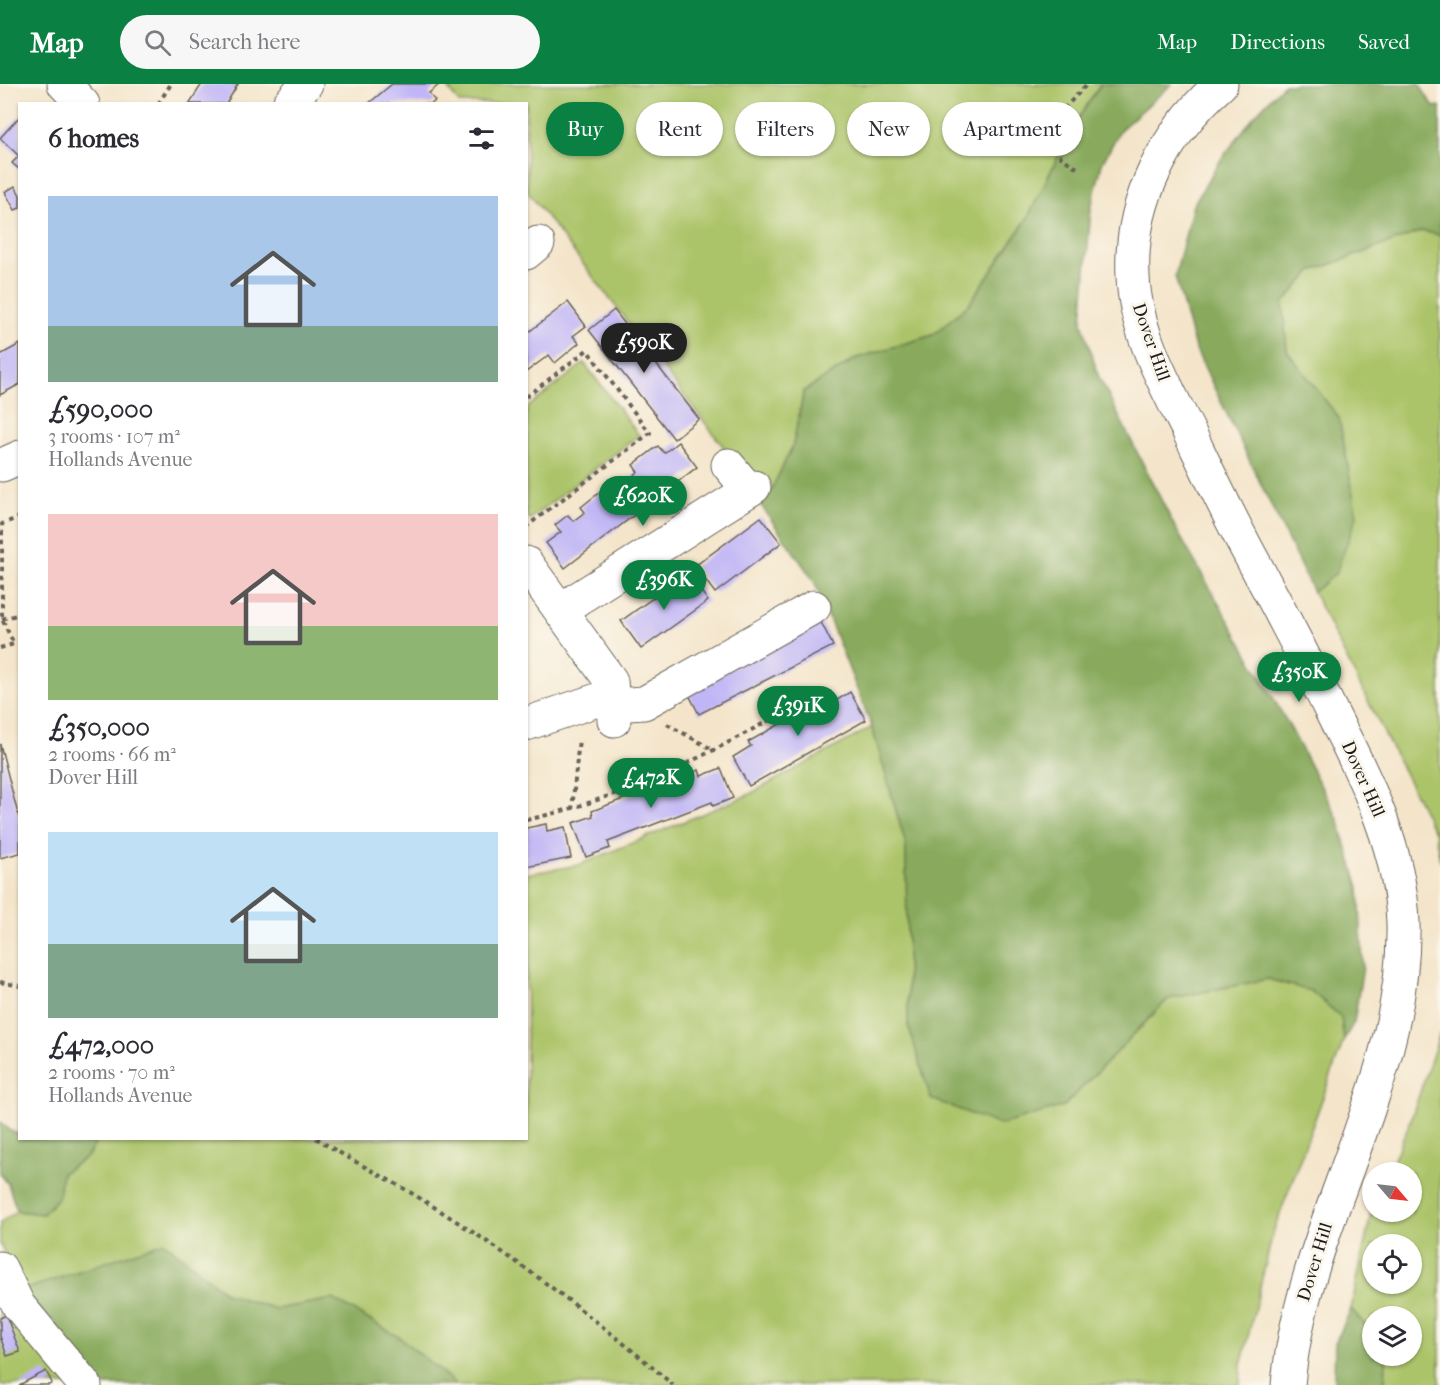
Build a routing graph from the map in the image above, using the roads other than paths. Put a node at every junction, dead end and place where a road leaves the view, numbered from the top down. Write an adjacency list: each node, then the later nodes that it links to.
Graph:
1 (64, 84): 4 (main road)
2 (306, 84): 5 (main road)
3 (1221, 84): 14 (main road, Dover Hill)
4 (81, 102)
5 (291, 102)
6 (728, 465): 9 (main road)
7 (531, 577): 9 (main road)
8 (814, 607): 10 (main road)
9 (560, 610): 10 (main road)
10 (613, 707): 11 (main road)
11 (528, 724)
12 (0, 1268): 13 (main road)
13 (85, 1385)
14 (1288, 1385)

